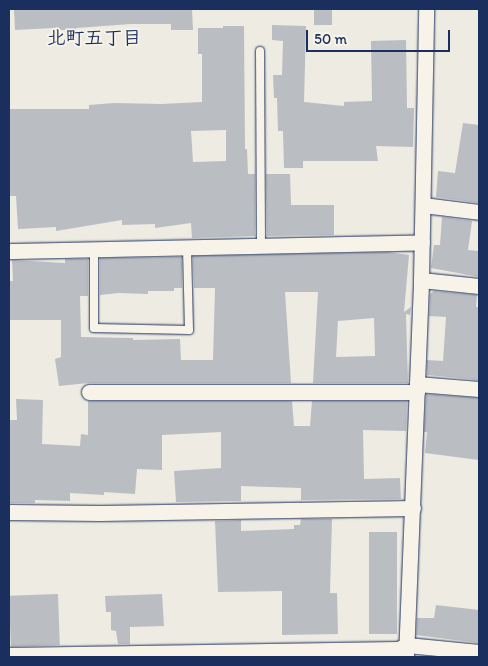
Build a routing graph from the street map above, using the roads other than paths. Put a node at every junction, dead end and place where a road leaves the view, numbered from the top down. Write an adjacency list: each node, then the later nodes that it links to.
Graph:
1 (426, 9): 3 (street)
2 (260, 51): 6 (lane)
3 (422, 205): 4 (street); 5 (street)
4 (479, 212)
5 (422, 242): 6 (street); 10 (street)
6 (261, 245): 7 (street)
7 (187, 247): 8 (street); 8 (lane)
8 (94, 249): 9 (street)
9 (9, 251)
10 (421, 280): 11 (street); 12 (street)
11 (479, 286)
12 (417, 388): 13 (street); 14 (street); 15 (street)
13 (479, 388)
14 (89, 392)
15 (412, 508): 16 (street); 17 (street)
16 (9, 512)
17 (407, 651): 18 (street); 19 (street)
18 (479, 652)
19 (9, 655)

